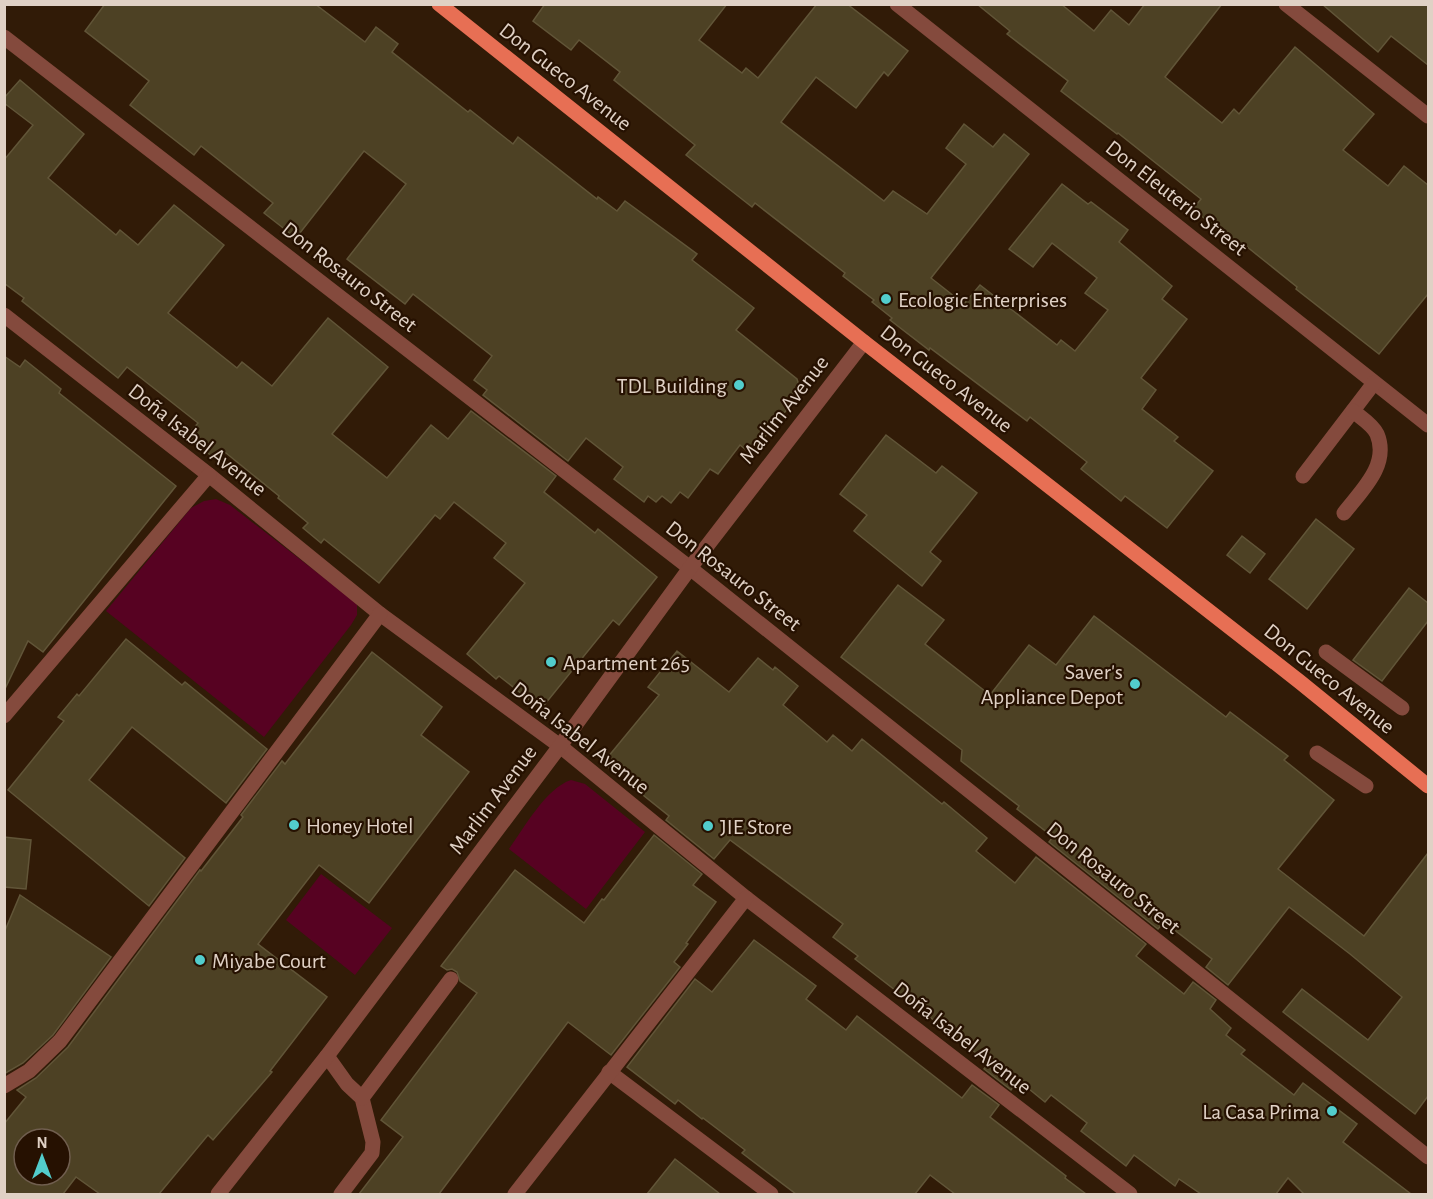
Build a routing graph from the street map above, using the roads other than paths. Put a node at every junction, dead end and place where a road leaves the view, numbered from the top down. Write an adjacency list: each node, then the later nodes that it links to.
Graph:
1 (439, 4): 7 (main road, Don Gueco Avenue)
2 (897, 4): 8 (street, Don Eleuterio Street)
3 (1286, 4): 5 (street)
4 (4, 37): 14 (street, Don Rosauro Street)
5 (1428, 116)
6 (4, 315): 11 (street, Doña Isabel Avenue)
7 (864, 342): 14 (street, Marlim Avenue); 22 (main road, Don Gueco Avenue)
8 (1374, 382): 9 (street); 10 (street, Don Eleuterio Street)
9 (1353, 411): 12 (street); 13 (street)
10 (1428, 425)
11 (209, 475): 15 (street, Doña Isabel Avenue); 18 (street)
12 (1303, 476)
13 (1344, 513)
14 (690, 568): 19 (street, Marlim Avenue); 29 (street, Don Rosauro Street)
15 (380, 614): 19 (street, Doña Isabel Avenue); 27 (street)
16 (1326, 652): 17 (street)
17 (1402, 708)
18 (4, 716)
19 (560, 746): 23 (street, Doña Isabel Avenue); 25 (street, Marlim Avenue)
20 (1317, 753): 21 (street)
21 (1366, 786)
22 (1428, 786)
23 (746, 898): 26 (street); 34 (street, Doña Isabel Avenue)
24 (451, 979): 28 (street)
25 (327, 1056): 28 (street); 30 (street, Marlim Avenue)
26 (609, 1072): 32 (street); 33 (street)
27 (4, 1086)
28 (362, 1098): 31 (street)
29 (1428, 1157)
30 (218, 1194)
31 (341, 1194)
32 (515, 1194)
33 (771, 1194)
34 (1130, 1194)

